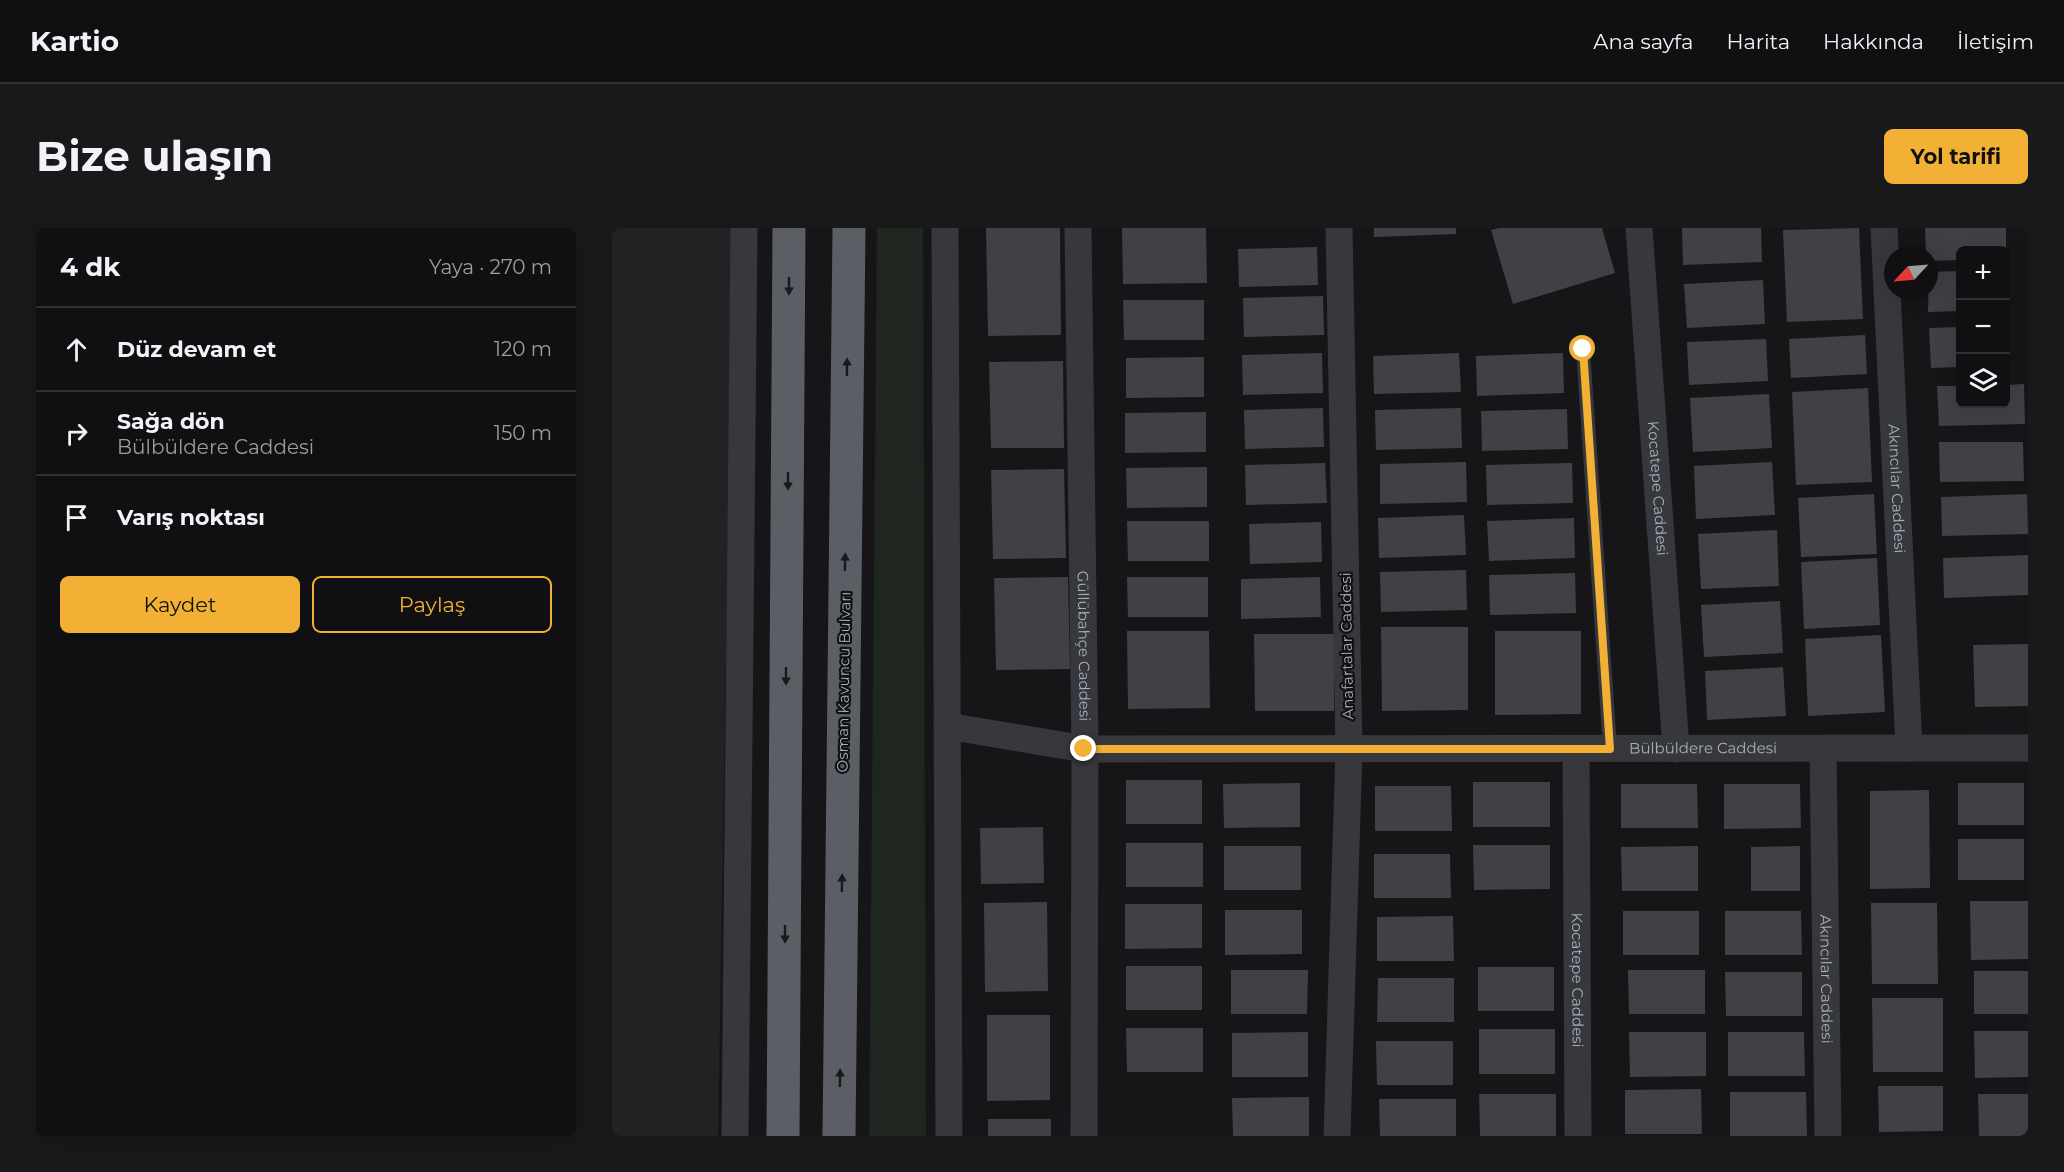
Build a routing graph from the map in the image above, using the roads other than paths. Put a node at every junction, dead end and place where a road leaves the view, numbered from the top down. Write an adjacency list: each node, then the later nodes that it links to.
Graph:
1 (744, 228): 19 (street)
2 (789, 228): 20 (highway, one-way to 20)
3 (849, 228): 21 (highway, Osman Kavuncu Bulvarı, one-way to 3)
4 (945, 228): 10 (street)
5 (1078, 228): 13 (street, Güllübahçe Caddesi)
6 (1339, 228): 17 (street, Anafartalar Caddesi)
7 (1639, 228): 15 (street, Kocatepe Caddesi)
8 (1884, 228): 11 (street, Akıncılar Caddesi)
9 (1583, 349): 14 (lane)
10 (947, 726): 13 (street, Bülbüldere Caddesi); 22 (street)
11 (1909, 748): 12 (street, Bülbüldere Caddesi); 16 (street, Bülbüldere Caddesi)
12 (2028, 748)
13 (1084, 749): 17 (street, Bülbüldere Caddesi); 23 (street, Güllübahçe Caddesi)
14 (1610, 749): 15 (street, Bülbüldere Caddesi); 18 (street, Bülbüldere Caddesi)
15 (1676, 749): 16 (street, Bülbüldere Caddesi)
16 (1823, 749): 26 (street, Akıncılar Caddesi)
17 (1349, 750): 18 (street, Bülbüldere Caddesi); 24 (street, Anafartalar Caddesi)
18 (1576, 750): 25 (street, Kocatepe Caddesi)
19 (735, 1136)
20 (783, 1136)
21 (839, 1136)
22 (950, 1136)
23 (1084, 1136)
24 (1337, 1136)
25 (1578, 1136)
26 (1828, 1136)

